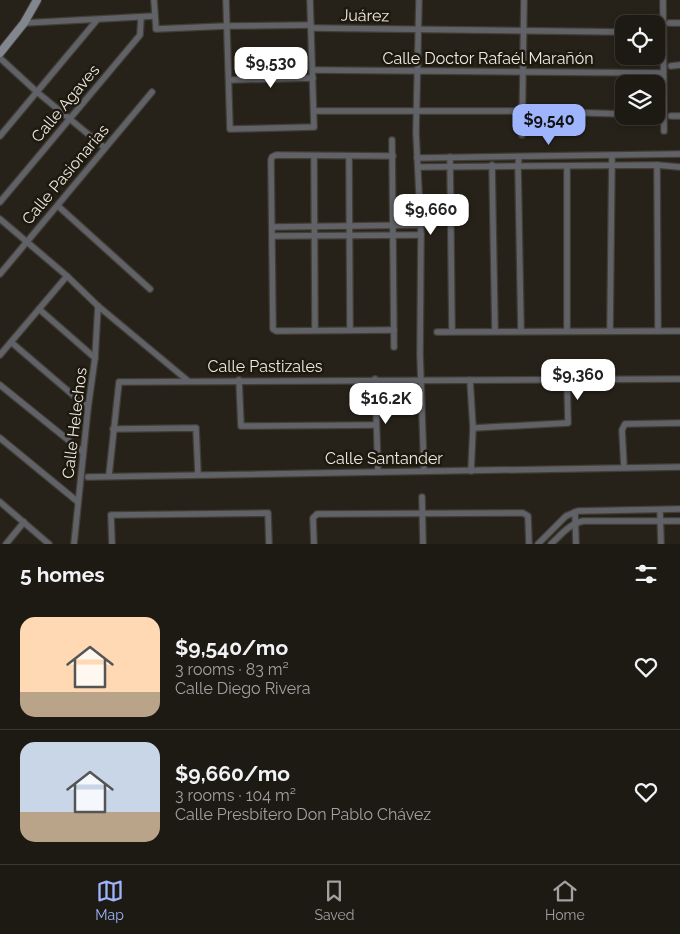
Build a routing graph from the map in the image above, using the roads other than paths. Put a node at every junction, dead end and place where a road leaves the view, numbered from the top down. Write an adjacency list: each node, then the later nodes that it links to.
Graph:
1 (154, 0): 9 (street)
2 (226, 0): 15 (street)
3 (310, 0): 16 (street)
4 (419, 0): 17 (street)
5 (524, 0): 18 (street)
6 (663, 0): 8 (street)
7 (36, 1): 12 (street)
8 (661, 15)
9 (156, 16): 10 (street); 15 (street, Juárez)
10 (141, 18): 11 (street); 39 (street, Calle Agaves)
11 (97, 20): 12 (street); 31 (street)
12 (24, 23): 20 (street)
13 (669, 23): 14 (street)
14 (680, 23)
15 (227, 26): 16 (street, Juárez); 30 (street)
16 (311, 27): 17 (street, Juárez); 25 (street)
17 (418, 30): 18 (street, Juárez); 26 (street)
18 (523, 31): 19 (street, Juárez); 27 (street)
19 (615, 32)
20 (0, 54)
21 (0, 58): 31 (street)
22 (662, 65): 28 (street)
23 (680, 65): 24 (street)
24 (670, 66)
25 (313, 70): 26 (street, Calle Doctor Rafaél Marañón); 29 (street)
26 (418, 72): 27 (street, Calle Doctor Rafaél Marañón); 34 (street)
27 (522, 72): 28 (street, Calle Doctor Rafaél Marañón); 35 (street)
28 (663, 73)
29 (313, 78): 30 (street); 33 (street)
30 (229, 80): 33 (street)
31 (37, 92): 39 (street); 43 (street)
32 (152, 92): 45 (street, Calle Pasionarias)
33 (314, 111): 34 (street)
34 (416, 111): 35 (street); 53 (street)
35 (522, 111): 36 (street); 42 (street)
36 (615, 114)
37 (671, 116): 38 (street)
38 (680, 116)
39 (70, 119): 45 (street); 62 (street, Calle Agaves)
40 (664, 125): 41 (street)
41 (664, 131)
42 (522, 135)
43 (0, 136)
44 (392, 140): 50 (street)
45 (105, 148): 63 (street, Calle Pasionarias)
46 (680, 154): 47 (street)
47 (612, 155): 52 (street); 59 (street)
48 (314, 156): 49 (street); 68 (street); 69 (street)
49 (349, 156): 50 (street); 65 (street)
50 (393, 156): 66 (street)
51 (450, 157): 52 (street); 53 (street); 56 (street)
52 (519, 157): 57 (street)
53 (418, 158): 60 (street)
54 (492, 165): 56 (street); 57 (street); 85 (street)
55 (657, 165): 59 (street); 61 (street); 89 (street)
56 (449, 166): 60 (street); 84 (street)
57 (518, 166): 58 (street); 86 (street)
58 (567, 166): 59 (street); 87 (street)
59 (612, 166): 88 (street)
60 (419, 167): 67 (street)
61 (680, 167)
62 (0, 202)
63 (58, 206): 75 (street, Calle Pasionarias); 78 (street)
64 (0, 219): 75 (street, Calle Pastizales)
65 (349, 225): 66 (street); 68 (street); 71 (street)
66 (392, 225): 67 (street); 72 (street)
67 (420, 225): 73 (street)
68 (314, 226): 69 (street); 70 (street)
69 (272, 227): 74 (street)
70 (314, 235): 71 (street); 74 (street); 81 (street)
71 (349, 235): 72 (street); 82 (street)
72 (392, 235): 73 (street); 83 (street)
73 (420, 235): 101 (street)
74 (272, 236): 81 (street)
75 (27, 242): 76 (street, Calle Pasionarias); 77 (street, Calle Pastizales)
76 (0, 274)
77 (67, 276): 79 (street, Calle Pastizales); 80 (street)
78 (150, 289)
79 (98, 306): 95 (street, Calle Helechos); 99 (street, Calle Pastizales)
80 (39, 309): 92 (street); 95 (street)
81 (315, 330): 82 (street)
82 (350, 330): 83 (street)
83 (394, 330): 93 (street)
84 (452, 331): 85 (street); 91 (street)
85 (495, 331): 86 (street)
86 (521, 331): 87 (street)
87 (567, 331): 88 (street)
88 (610, 331): 89 (street)
89 (658, 331): 90 (street)
90 (680, 331)
91 (437, 332)
92 (11, 342): 94 (street); 104 (street)
93 (394, 347)
94 (0, 355)
95 (95, 358): 104 (street, Calle Helechos)
96 (680, 378): 98 (street, Calle Pastizales)
97 (375, 379): 100 (street, Calle Pastizales); 101 (street, Calle Pastizales); 106 (street)
98 (567, 379): 102 (street, Calle Pastizales); 107 (street)
99 (187, 380): 100 (street, Calle Pastizales); 108 (street)
100 (239, 380): 106 (street)
101 (421, 380): 102 (street, Calle Pastizales); 114 (street)
102 (470, 380): 107 (street)
103 (0, 385): 110 (street)
104 (88, 408): 110 (street, Calle Helechos)
105 (680, 422): 111 (street)
106 (376, 425): 113 (street)
107 (473, 428): 115 (street)
108 (113, 429): 116 (street); 117 (street)
109 (0, 438): 121 (street)
110 (83, 452): 121 (street, Calle Helechos)
111 (624, 467): 112 (street, Calle Santander); 115 (street, Calle Santander)
112 (680, 467)
113 (378, 471): 114 (street, Calle Santander); 116 (street, Calle Santander)
114 (424, 471): 115 (street, Calle Santander)
115 (471, 471)
116 (198, 474): 117 (street, Calle Santander)
117 (109, 475): 118 (street, Calle Santander)
118 (88, 476)
119 (422, 497): 125 (street)
120 (0, 502): 128 (street)
121 (78, 502): 132 (street, Calle Helechos)
122 (660, 510): 123 (street); 124 (street); 126 (street)
123 (680, 510)
124 (575, 512): 129 (street); 138 (street)
125 (422, 514): 135 (street); 136 (street); 137 (street)
126 (660, 520): 127 (street); 129 (street); 141 (street)
127 (680, 521)
128 (24, 522): 130 (street); 131 (street)
129 (576, 523): 139 (street); 140 (street)
130 (6, 544)
131 (49, 544)
132 (74, 544)
133 (112, 544): 134 (street)
134 (269, 544)
135 (314, 544)
136 (423, 544)
137 (529, 544)
138 (538, 544)
139 (551, 544)
140 (576, 544)
141 (661, 544)

